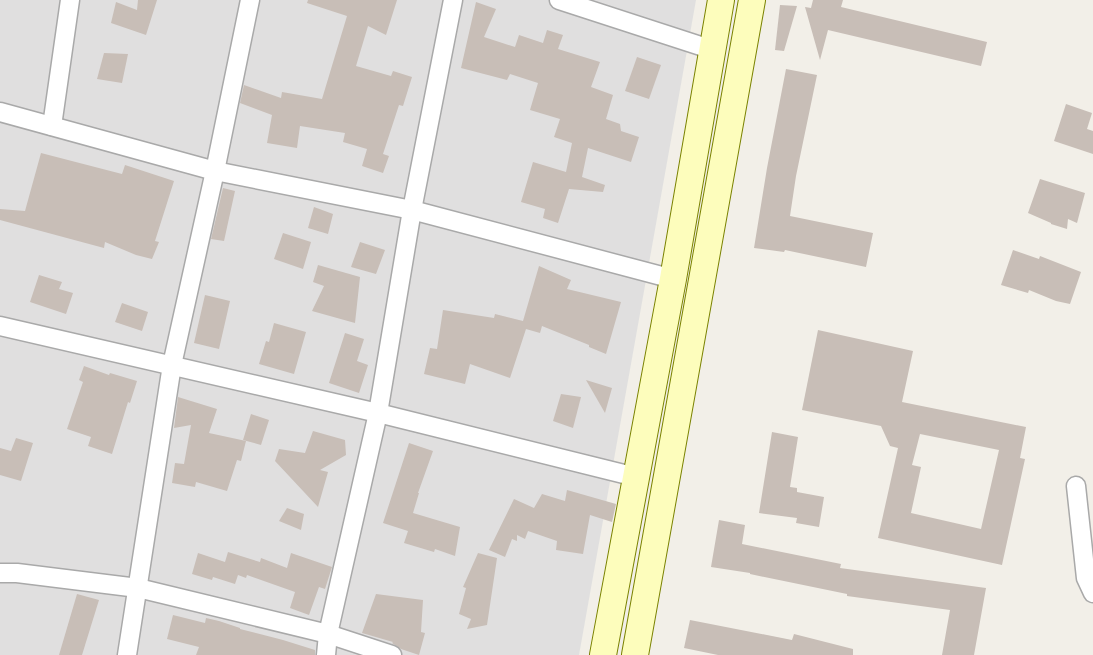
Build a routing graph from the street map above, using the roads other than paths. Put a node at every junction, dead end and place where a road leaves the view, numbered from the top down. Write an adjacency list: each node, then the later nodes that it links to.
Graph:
1 (70, 0): 9 (street)
2 (250, 0): 10 (street)
3 (453, 0): 11 (street)
4 (559, 0): 7 (street)
5 (721, 0): 7 (main road)
6 (752, 0): 26 (main road)
7 (713, 50): 12 (main road)
8 (0, 112): 9 (street)
9 (52, 126): 10 (street)
10 (215, 171): 11 (street); 14 (street)
11 (412, 210): 12 (street); 15 (street)
12 (673, 279): 16 (main road)
13 (0, 326): 14 (street)
14 (172, 365): 15 (street); 19 (street)
15 (378, 413): 16 (street); 21 (street)
16 (636, 477): 25 (main road)
17 (1076, 486): 20 (street)
18 (0, 573): 19 (street)
19 (138, 588): 21 (street); 22 (street)
20 (1093, 593)
21 (328, 634): 23 (street); 24 (street)
22 (127, 655)
23 (326, 655)
24 (392, 655)
25 (603, 655)
26 (635, 655)

